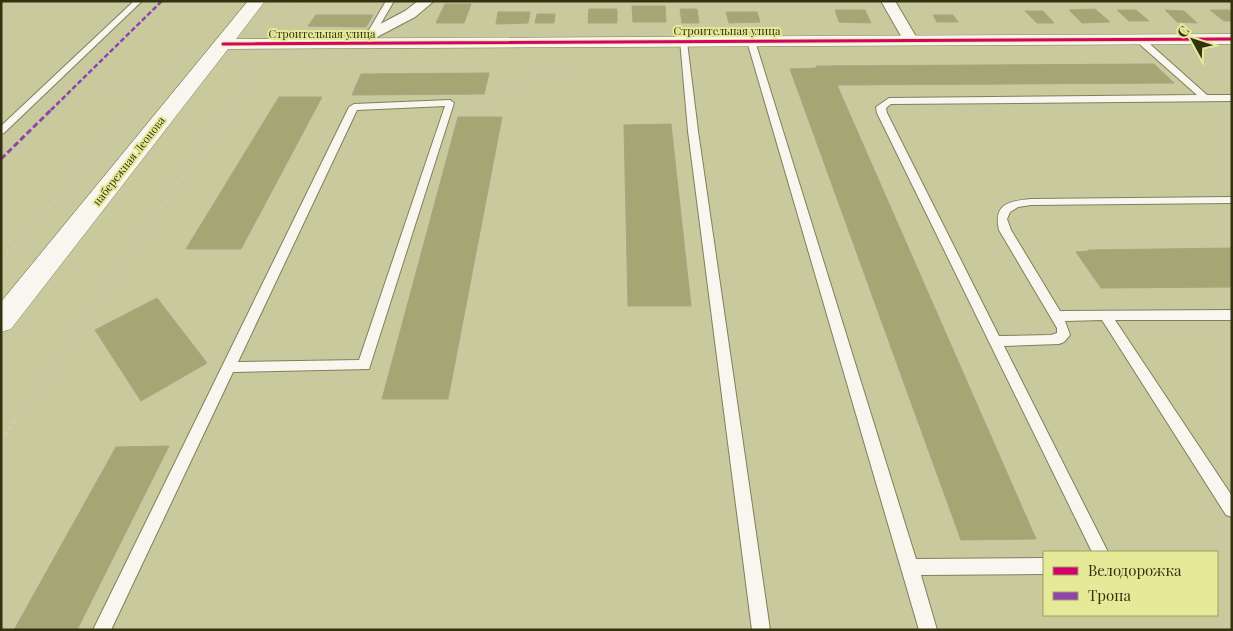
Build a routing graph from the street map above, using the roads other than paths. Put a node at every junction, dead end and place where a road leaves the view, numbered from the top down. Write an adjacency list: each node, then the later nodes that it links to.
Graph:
1 (139, 1): 16 (lane)
2 (257, 1): 12 (street, набережная Леонова)
3 (390, 1): 6 (lane)
4 (427, 1): 6 (street)
5 (888, 1): 9 (street)
6 (370, 35): 13 (street)
7 (1139, 39): 8 (street, Строительная улица); 9 (street, Строительная улица); 14 (lane)
8 (1232, 39)
9 (910, 40): 10 (street, Строительная улица)
10 (751, 41): 11 (street, Строительная улица); 27 (lane)
11 (683, 42): 13 (street, Строительная улица); 29 (lane)
12 (223, 44): 13 (street, Строительная улица); 21 (street, набережная Леонова)
13 (353, 44)
14 (1205, 98): 15 (lane); 22 (lane)
15 (1232, 98)
16 (1, 131)
17 (1232, 200): 19 (lane)
18 (1232, 314): 20 (lane)
19 (1056, 316): 20 (lane); 22 (lane)
20 (1106, 316): 24 (lane)
21 (1, 322)
22 (995, 341): 25 (lane)
23 (228, 367): 23 (lane); 28 (lane)
24 (1232, 510)
25 (1100, 551)
26 (1043, 566): 27 (lane)
27 (910, 567): 30 (lane)
28 (102, 630)
29 (761, 630)
30 (928, 630)

